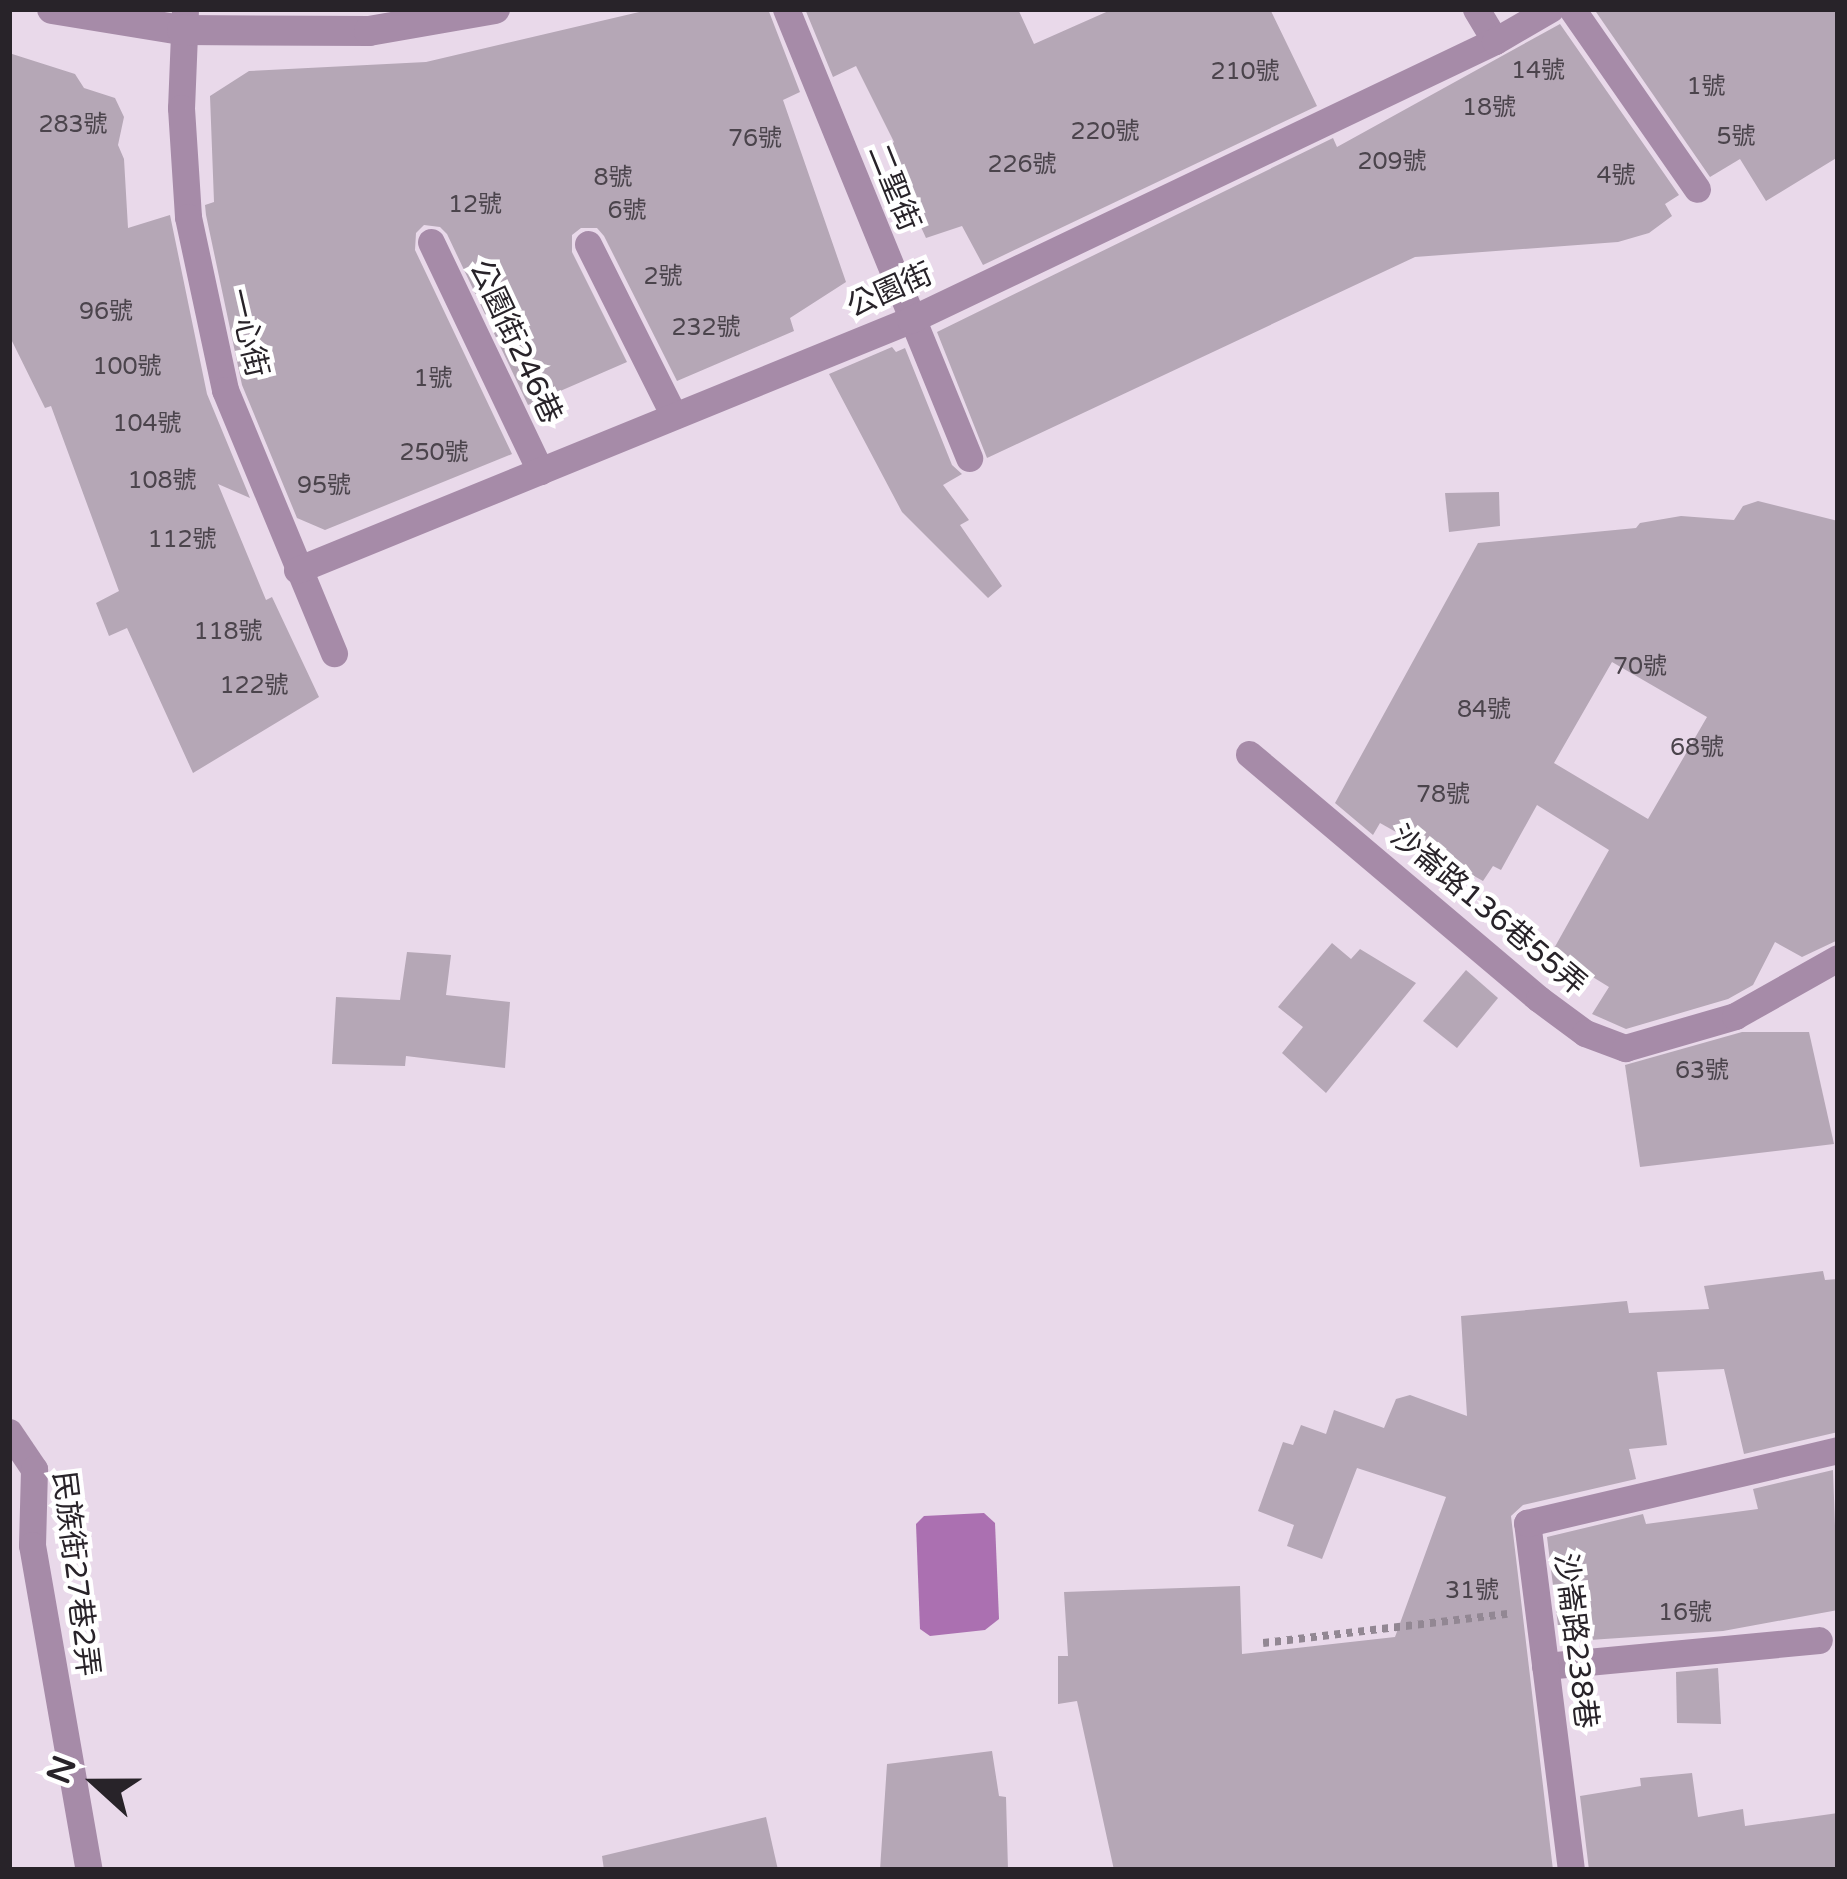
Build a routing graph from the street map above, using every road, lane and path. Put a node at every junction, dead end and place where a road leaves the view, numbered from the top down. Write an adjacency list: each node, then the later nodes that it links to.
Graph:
1 (52, 9): 7 (street)
2 (495, 9): 7 (street)
3 (786, 9): 12 (lane, 二聖街)
4 (1476, 9): 8 (lane)
5 (1550, 9): 8 (lane, 公園街)
6 (1572, 9): 9 (lane)
7 (184, 20): 16 (lane, 一心街)
8 (1495, 41): 12 (lane, 公園街)
9 (1697, 189)
10 (431, 242): 15 (lane, 公園街246巷)
11 (588, 244): 13 (lane)
12 (910, 320): 13 (lane, 公園街); 14 (lane, 二聖街)
13 (674, 416): 15 (lane, 公園街)
14 (969, 458)
15 (540, 471): 16 (lane, 公園街)
16 (297, 570): 17 (lane, 一心街)
17 (334, 653)
18 (1249, 754): 19 (lane, 沙崙路136巷55弄)
19 (1838, 958)
20 (9, 1432): 26 (lane, 民族街27巷2弄)
21 (1838, 1450): 22 (lane, 沙崙路238巷)
22 (1538, 1610): 24 (path); 25 (lane, 沙崙路238巷)
23 (1819, 1640): 25 (lane)
24 (1263, 1642)
25 (1545, 1666): 27 (lane, 沙崙路238巷)
26 (89, 1870)
27 (1571, 1870)

